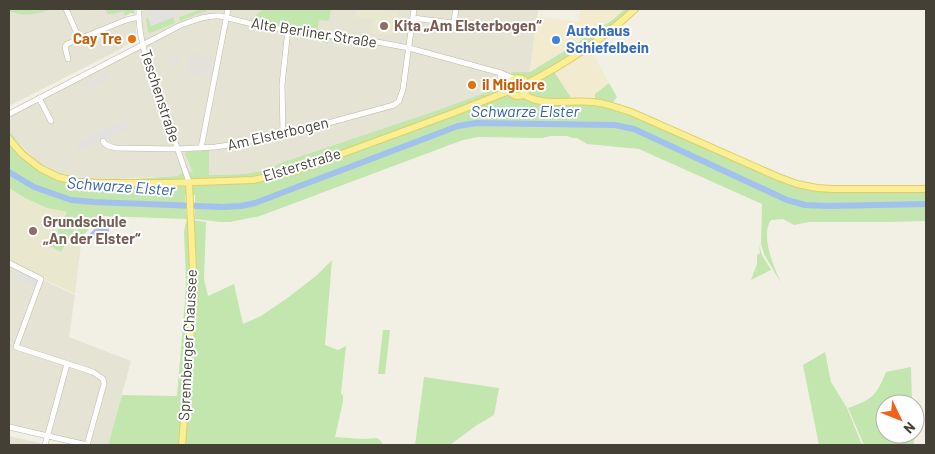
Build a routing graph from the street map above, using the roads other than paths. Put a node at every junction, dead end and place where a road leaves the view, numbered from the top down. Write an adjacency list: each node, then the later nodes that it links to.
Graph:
1 (66, 9): 11 (street)
2 (139, 9): 7 (street, Teschenstraße)
3 (228, 9): 8 (street)
4 (414, 9): 9 (street, Am Elsterbogen)
5 (456, 9): 9 (street)
6 (635, 9): 16 (main road)
7 (138, 17): 11 (street); 12 (street, Teschenstraße)
8 (227, 17): 10 (street, Alte Berliner Straße); 12 (street, Alte Berliner Straße); 25 (street)
9 (413, 18): 13 (street, Am Elsterbogen)
10 (288, 30): 13 (street, Alte Berliner Straße); 22 (street)
11 (79, 38): 14 (street)
12 (143, 44): 19 (street, Alte Berliner Straße); 26 (street, Teschenstraße)
13 (409, 48): 15 (street, Alte Berliner Straße); 22 (street, Am Elsterbogen)
14 (68, 58)
15 (512, 81): 16 (main road); 17 (main road)
16 (526, 84): 18 (main road)
17 (509, 90): 18 (main road); 27 (main road, Elsterstraße)
18 (523, 94): 28 (main road)
19 (39, 98): 20 (street, Alte Berliner Straße); 21 (street)
20 (9, 114)
21 (52, 121)
22 (283, 134): 25 (street, Am Elsterbogen)
23 (9, 139): 27 (main road, Elsterstraße)
24 (103, 141): 26 (street, Am Elsterbogen)
25 (201, 148): 26 (street, Am Elsterbogen)
26 (178, 149): 27 (street, Teschenstraße)
27 (189, 182): 37 (main road, Spremberger Chaussee)
28 (926, 189)
29 (9, 263): 31 (street)
30 (9, 345): 31 (street)
31 (16, 347): 32 (street)
32 (67, 364): 34 (street); 36 (street)
33 (9, 427): 34 (street)
34 (48, 435): 35 (street); 36 (street)
35 (45, 445)
36 (87, 445)
37 (182, 445)

